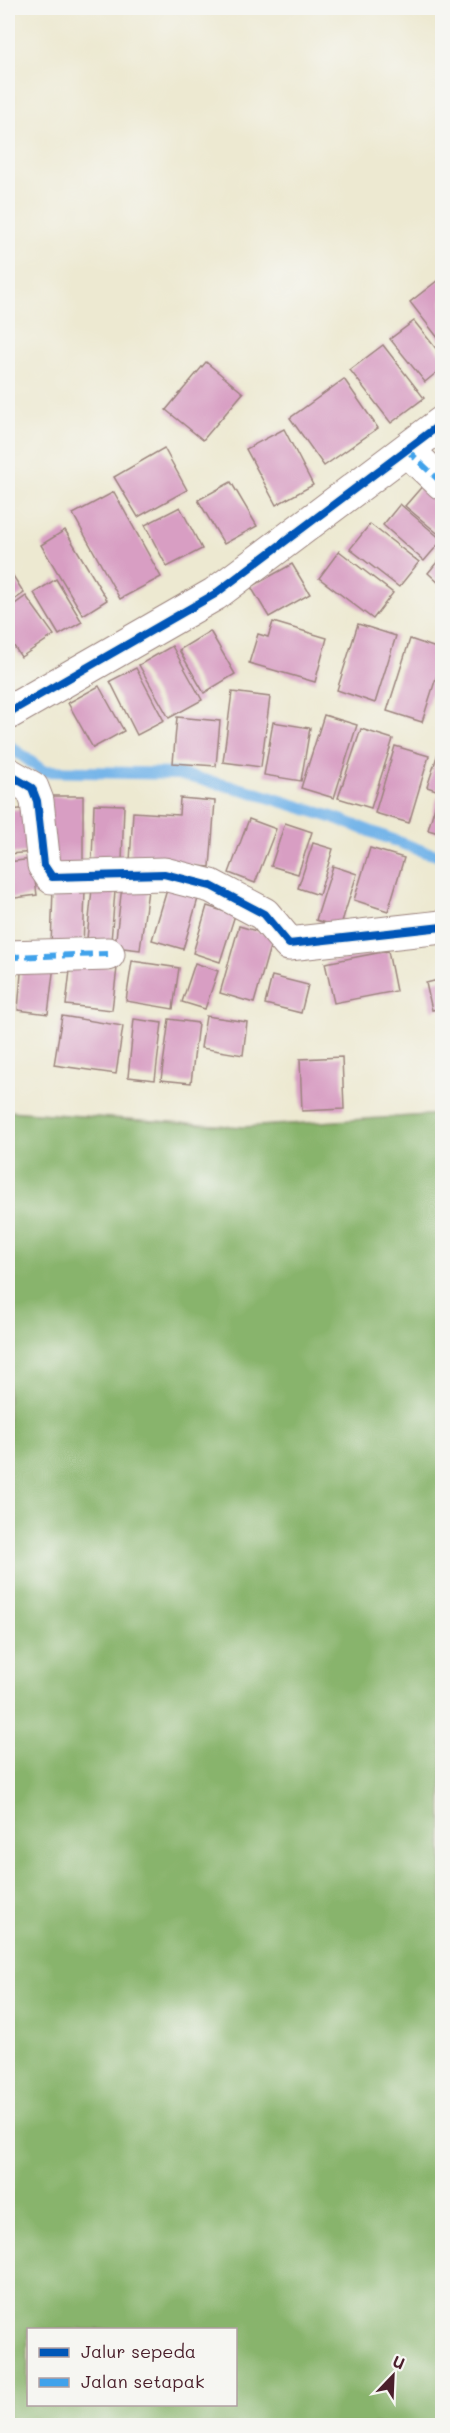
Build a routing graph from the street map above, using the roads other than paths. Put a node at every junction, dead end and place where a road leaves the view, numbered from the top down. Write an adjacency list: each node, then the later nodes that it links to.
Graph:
1 (442, 423): 2 (street)
2 (406, 450): 3 (street); 4 (street)
3 (442, 483)
4 (8, 712)
5 (8, 774): 6 (street)
6 (442, 927)
7 (108, 954): 8 (street)
8 (8, 957)

